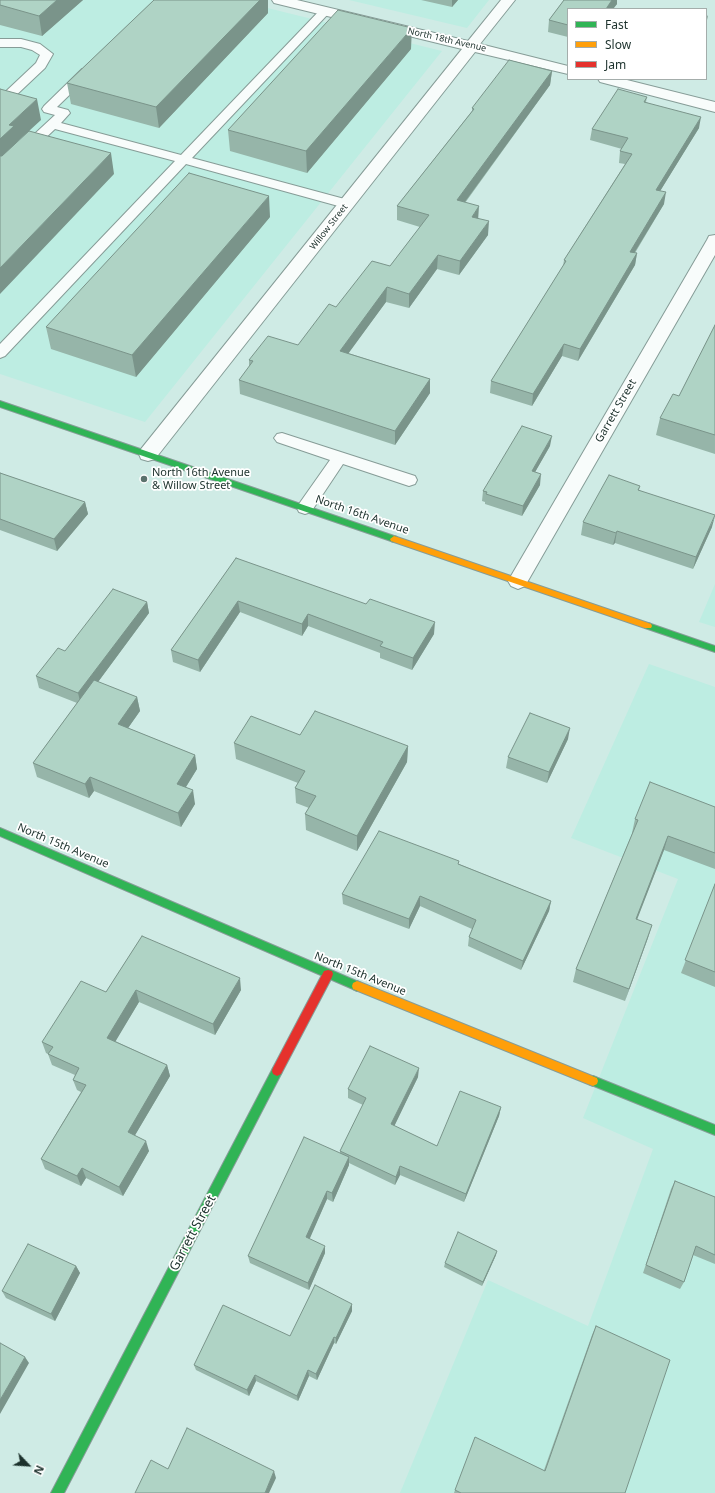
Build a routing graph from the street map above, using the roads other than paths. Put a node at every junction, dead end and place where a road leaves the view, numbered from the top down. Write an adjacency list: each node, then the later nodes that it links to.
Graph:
1 (279, 0): 3 (street, North 18th Avenue)
2 (508, 0): 5 (street, Willow Street)
3 (325, 11): 5 (street, North 18th Avenue); 15 (lane)
4 (0, 43): 9 (lane)
5 (473, 46): 7 (street, North 18th Avenue); 17 (street, Willow Street)
6 (93, 65): 13 (lane)
7 (567, 70)
8 (609, 80): 12 (street)
9 (3, 97): 10 (lane)
10 (20, 101)
11 (34, 105): 13 (lane)
12 (715, 107)
13 (48, 108): 14 (lane)
14 (52, 124): 15 (lane); 16 (lane)
15 (184, 159): 17 (lane); 19 (lane)
16 (0, 173)
17 (347, 204): 22 (street, Willow Street)
18 (715, 240): 26 (street, Garrett Street)
19 (0, 353)
20 (0, 404): 22 (street, North 16th Avenue)
21 (282, 438): 23 (lane)
22 (148, 454): 25 (street, North 16th Avenue)
23 (340, 457): 24 (lane); 25 (lane)
24 (409, 480)
25 (305, 508): 26 (street, North 16th Avenue)
26 (518, 581): 27 (street, North 16th Avenue)
27 (715, 649)
28 (0, 832): 29 (street, North 15th Avenue)
29 (328, 974): 30 (street, North 15th Avenue); 31 (street, Garrett Street)
30 (715, 1130)
31 (57, 1493)

